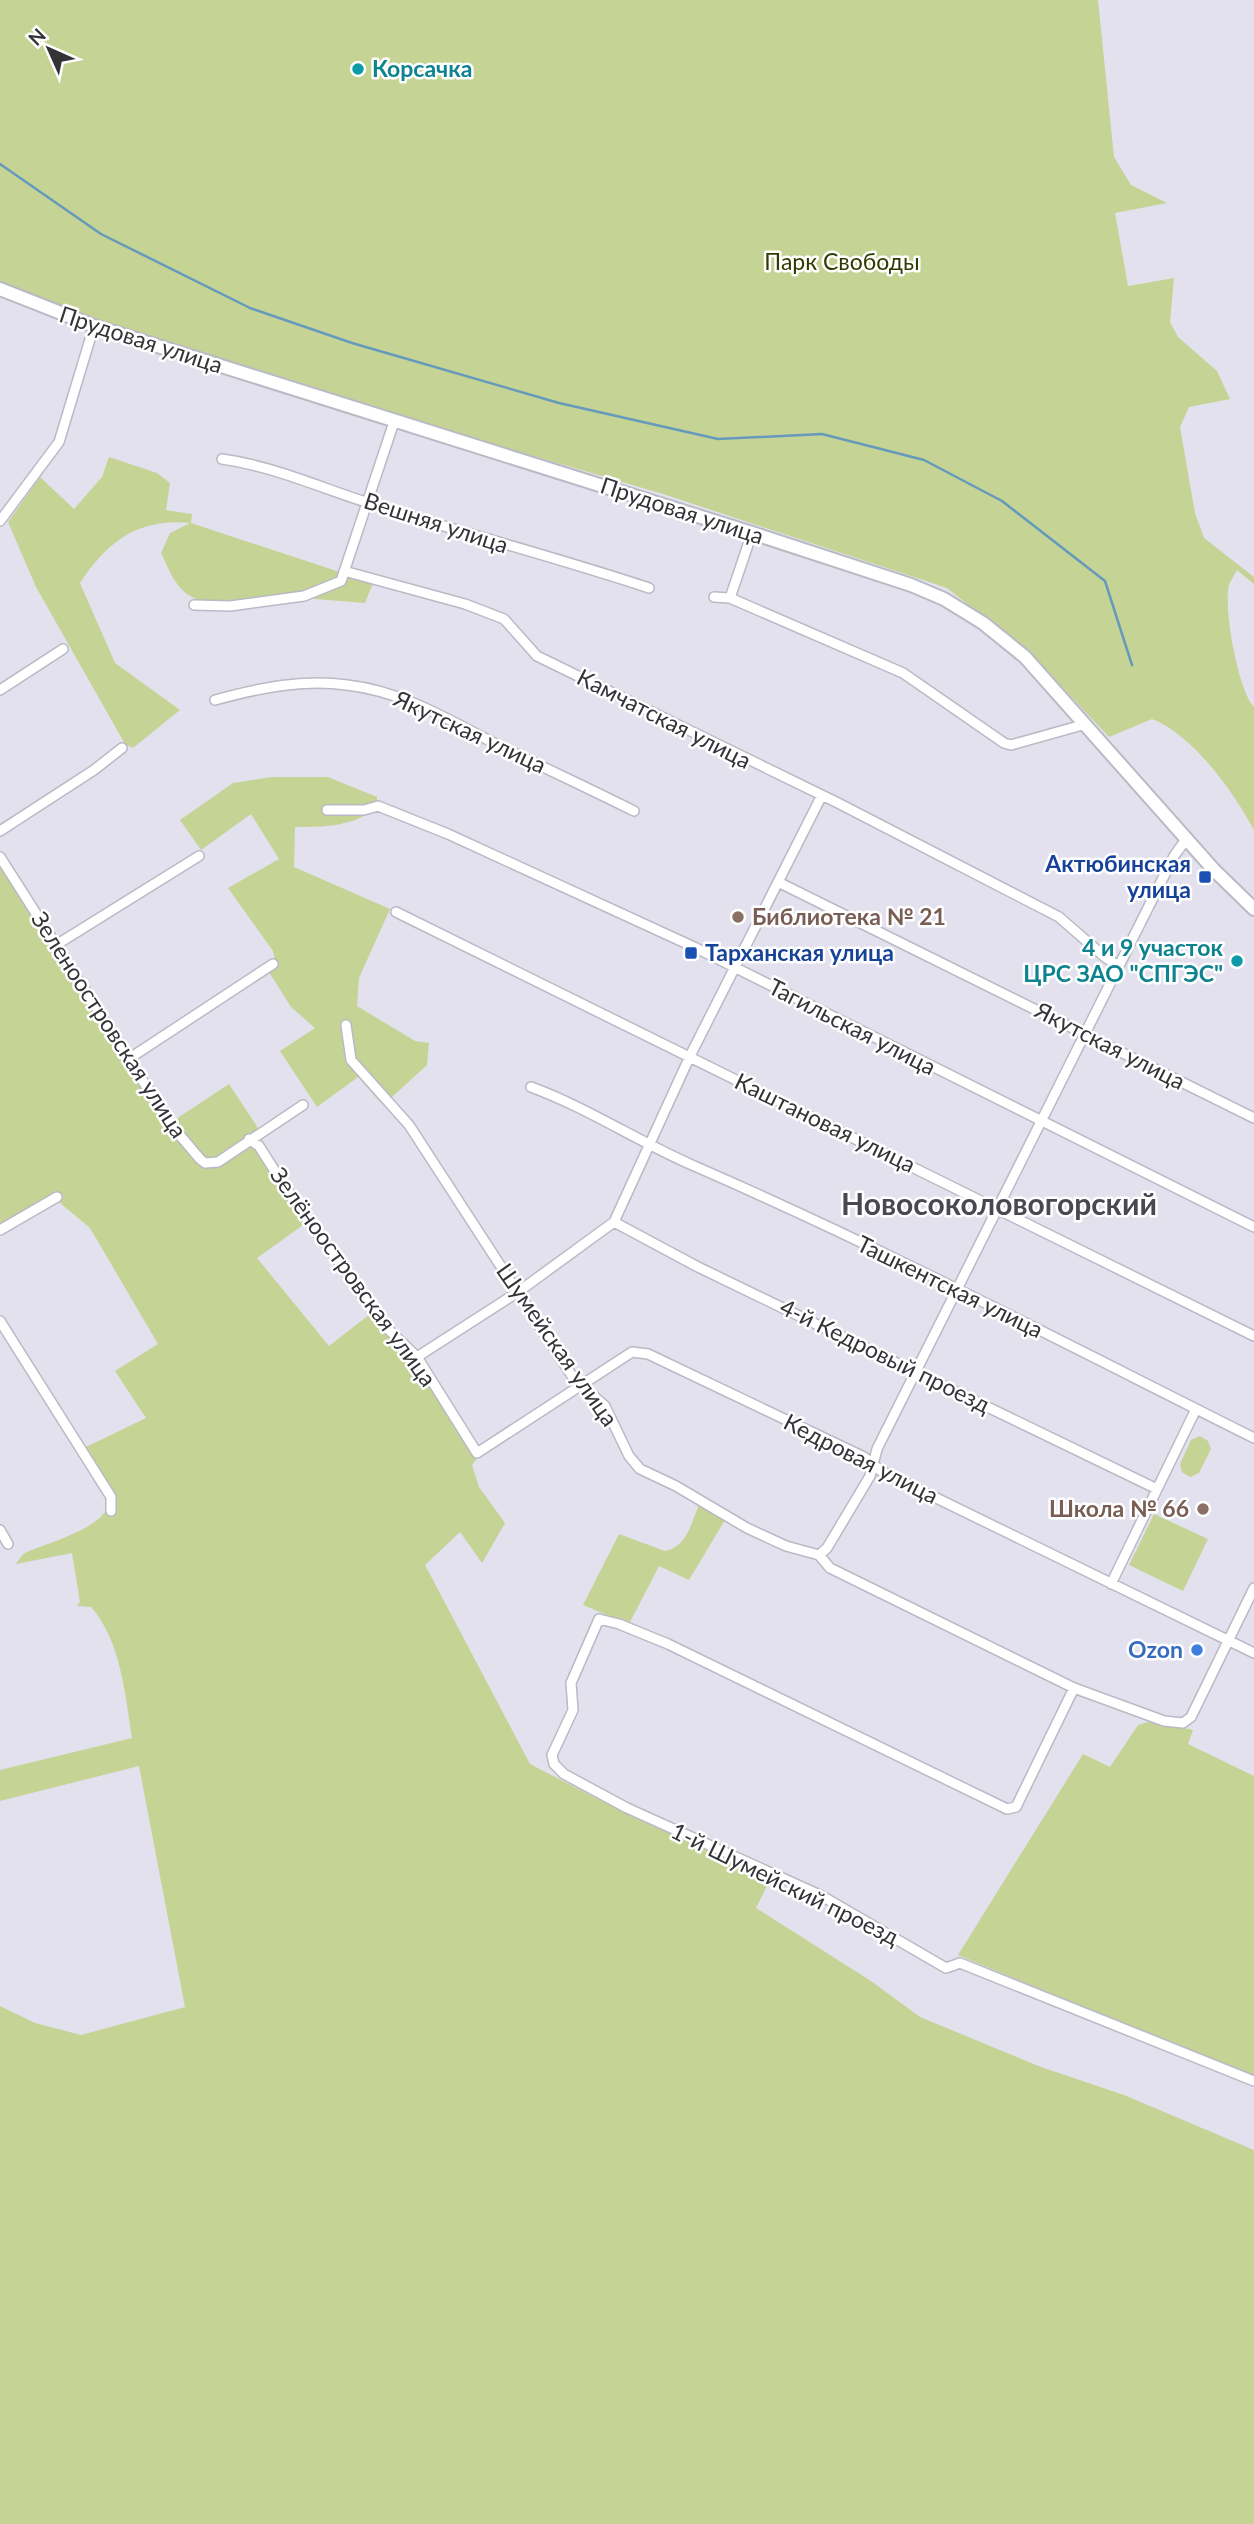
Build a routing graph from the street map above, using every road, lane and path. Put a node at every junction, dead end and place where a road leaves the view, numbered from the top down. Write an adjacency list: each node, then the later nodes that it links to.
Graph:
1 (0, 289): 2 (main road, Прудовая улица)
2 (94, 326): 3 (main road, Прудовая улица); 6 (street)
3 (394, 422): 5 (street); 7 (main road, Прудовая улица)
4 (222, 459): 5 (street, Вешняя улица)
5 (365, 502): 8 (street); 9 (street, Вешняя улица)
6 (0, 521)
7 (752, 533): 11 (street); 16 (main road, Прудовая улица)
8 (344, 571): 12 (street); 18 (street, Камчатская улица)
9 (649, 588)
10 (714, 597): 11 (street)
11 (730, 598): 16 (street)
12 (194, 605)
13 (63, 649): 14 (street)
14 (0, 690)
15 (215, 700): 20 (street, Якутская улица)
16 (1086, 724): 22 (main road, Прудовая улица)
17 (122, 748): 21 (street)
18 (821, 797): 25 (street); 30 (street, Камчатская улица)
19 (327, 810): 31 (street, Тагильская улица)
20 (634, 811)
21 (0, 831)
22 (1187, 838): 26 (main road, Прудовая улица); 30 (street)
23 (198, 856): 28 (street)
24 (0, 857): 28 (street, Зеленоостровская улица)
25 (778, 882): 31 (street); 33 (street, Якутская улица)
26 (1254, 909)
27 (396, 912): 34 (street, Каштановая улица)
28 (55, 945): 35 (street, Зеленоостровская улица)
29 (273, 964): 35 (street)
30 (1119, 966): 33 (street)
31 (735, 969): 34 (street); 39 (street, Тагильская улица)
32 (346, 1025): 48 (street, Шумейская улица)
33 (1082, 1034): 38 (street, Якутская улица); 39 (street)
34 (690, 1056): 41 (street); 43 (street, Каштановая улица)
35 (130, 1058): 40 (street, Зеленоостровская улица)
36 (531, 1087): 41 (street, Ташкентская улица)
37 (303, 1105): 40 (street, Зеленоостровская улица)
38 (1254, 1118)
39 (1043, 1123): 43 (street); 45 (street, Тагильская улица)
40 (249, 1139): 51 (street, Зелёноостровская улица)
41 (649, 1143): 44 (street); 47 (street, Ташкентская улица)
42 (57, 1197): 46 (street)
43 (999, 1209): 47 (street); 50 (street, Каштановая улица)
44 (614, 1222): 48 (street); 52 (street, 4-й Кедровый проезд)
45 (1254, 1227)
46 (0, 1230)
47 (958, 1289): 52 (street); 54 (street, Ташкентская улица)
48 (518, 1292): 51 (street); 53 (street, Шумейская улица)
49 (0, 1321): 59 (street)
50 (1254, 1336)
51 (416, 1357): 56 (street, Зелёноостровская улица)
52 (917, 1371): 57 (street); 58 (street, 4-й Кедровый проезд)
53 (581, 1385): 56 (street, Кедровая улица); 57 (street, Кедровая улица); 62 (street, Шумейская улица)
54 (1196, 1409): 55 (street, Ташкентская улица); 58 (street)
55 (1254, 1438)
56 (477, 1453)
57 (873, 1465): 62 (street); 63 (street, Кедровая улица)
58 (1157, 1489): 63 (street)
59 (111, 1511)
60 (0, 1530): 61 (street)
61 (8, 1544)
62 (819, 1555): 67 (street, Шумейская улица)
63 (1111, 1584): 65 (street, Кедровая улица)
64 (1254, 1588): 65 (street)
65 (1230, 1642): 66 (street, Кедровая улица); 67 (street, Шумейская улица)
66 (1254, 1653)
67 (1074, 1688): 68 (street, 1-й Шумейский проезд)
68 (1254, 2081)

